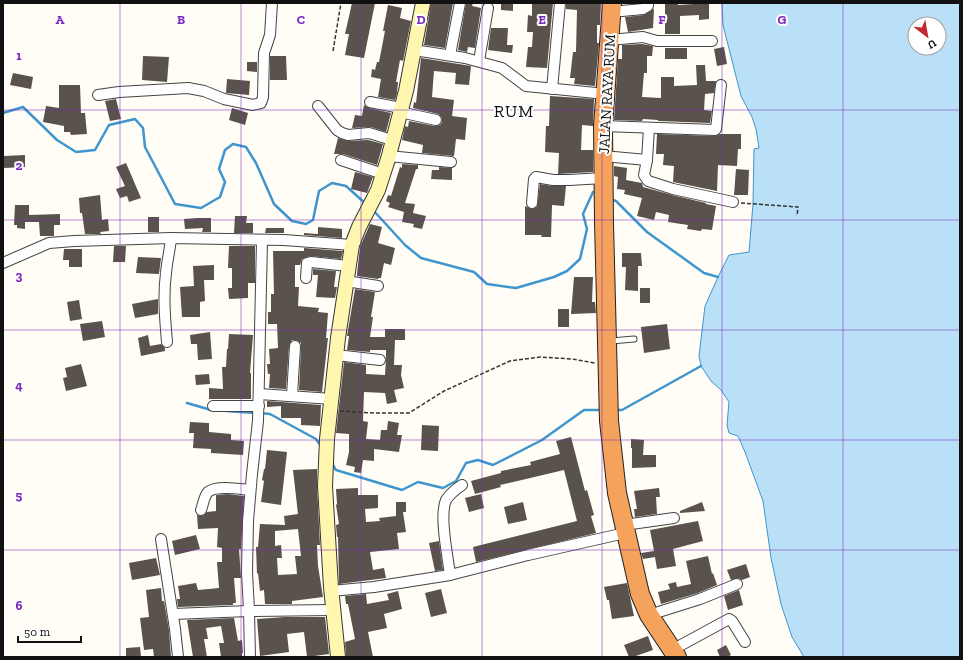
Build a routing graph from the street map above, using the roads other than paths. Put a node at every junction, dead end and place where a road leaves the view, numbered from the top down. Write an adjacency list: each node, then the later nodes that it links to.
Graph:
1 (272, 3): 16 (street)
2 (423, 3): 10 (street)
3 (460, 3): 11 (street)
4 (560, 3): 14 (street)
5 (648, 3): 6 (street)
6 (612, 7): 8 (highway, JALAN RAYA RUM)
7 (488, 8): 12 (street)
8 (609, 40): 9 (street); 15 (highway, JALAN RAYA RUM)
9 (712, 41)
10 (414, 50): 11 (street); 19 (street)
11 (450, 55): 12 (street)
12 (479, 62): 14 (street)
13 (721, 85): 22 (street)
14 (552, 89): 15 (street)
15 (606, 94): 21 (highway, JALAN RAYA RUM)
16 (98, 95)
17 (370, 102): 19 (street)
18 (318, 106): 23 (street)
19 (401, 110): 20 (street); 23 (street)
20 (436, 120)
21 (603, 126): 22 (street); 25 (highway, JALAN RAYA RUM)
22 (649, 128): 27 (street)
23 (392, 140): 24 (street)
24 (388, 156): 28 (street); 29 (street)
25 (603, 156): 27 (street); 30 (highway, JALAN RAYA RUM)
26 (341, 160): 29 (street)
27 (647, 160): 31 (street)
28 (451, 162)
29 (383, 174): 35 (street)
30 (604, 181): 32 (street); 42 (highway, JALAN RAYA RUM)
31 (733, 202)
32 (532, 203)
33 (171, 238): 34 (street); 36 (street); 43 (street)
34 (262, 241): 35 (street); 47 (street)
35 (352, 245): 37 (street)
36 (3, 263)
37 (348, 266): 38 (street); 39 (street)
38 (306, 278)
39 (346, 281): 40 (street); 45 (street)
40 (378, 286)
41 (634, 339): 42 (lane)
42 (608, 341): 56 (highway, JALAN RAYA RUM)
43 (167, 342)
44 (295, 346): 48 (street)
45 (336, 355): 46 (street); 49 (street)
46 (380, 360)
47 (259, 394): 48 (street); 51 (street)
48 (292, 396): 49 (street)
49 (331, 405): 60 (street)
50 (213, 406): 51 (street)
51 (259, 408): 53 (street)
52 (462, 485): 58 (street)
53 (250, 490): 54 (street); 62 (street)
54 (201, 510)
55 (674, 518): 56 (street)
56 (625, 529): 58 (street); 64 (highway, JALAN RAYA RUM)
57 (161, 539): 63 (street)
58 (450, 575): 60 (street)
59 (737, 584): 64 (street)
60 (331, 592): 61 (street)
61 (333, 610): 62 (street); 69 (street)
62 (249, 611): 63 (street); 68 (street)
63 (173, 614): 67 (street)
64 (649, 615): 66 (highway, JALAN RAYA RUM)
65 (745, 642): 66 (street)
66 (675, 653)
67 (178, 657)
68 (250, 657)
69 (338, 657)

